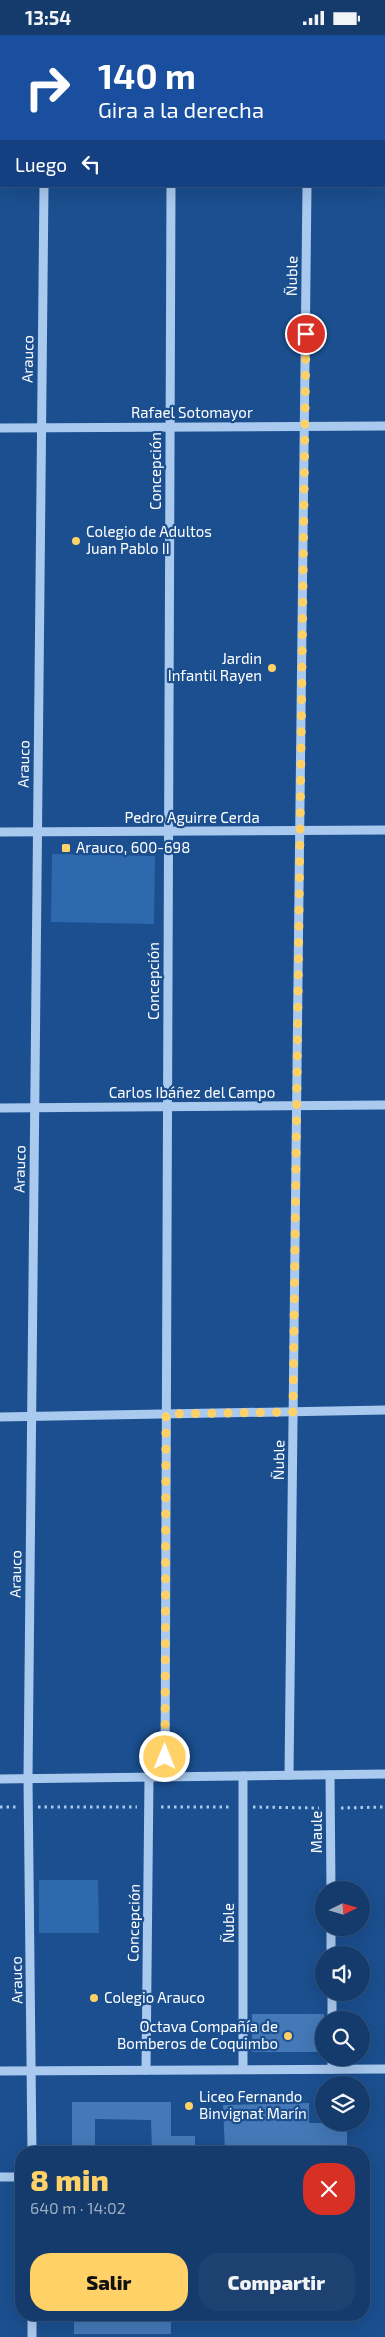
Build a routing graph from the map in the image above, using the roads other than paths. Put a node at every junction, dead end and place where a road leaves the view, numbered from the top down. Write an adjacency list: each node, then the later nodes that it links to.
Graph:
1 (44, 187): 8 (street, Arauco)
2 (170, 187): 5 (street, Concepción)
3 (307, 187): 6 (street, Ñuble)
4 (385, 426): 6 (street, Rafael Sotomayor)
5 (170, 427): 6 (street, Rafael Sotomayor); 8 (street, Rafael Sotomayor); 12 (street, Concepción)
6 (304, 427): 10 (street, Ñuble)
7 (0, 428): 8 (street, Rafael Sotomayor)
8 (41, 428): 11 (street, Arauco)
9 (385, 830): 10 (street, Pedro Aguirre Cerda)
10 (300, 831): 12 (street, Pedro Aguirre Cerda); 15 (street, Ñuble)
11 (37, 832): 12 (street, Pedro Aguirre Cerda); 13 (street, Pedro Aguirre Cerda); 18 (street, Arauco)
12 (168, 832): 16 (street, Concepción)
13 (0, 833)
14 (385, 1105): 15 (street, Carlos Ibáñez del Campo)
15 (297, 1106): 16 (street, Carlos Ibáñez del Campo); 20 (street, Ñuble)
16 (167, 1107): 18 (street, Carlos Ibáñez del Campo); 21 (street, Concepción)
17 (0, 1108): 18 (street, Carlos Ibáñez del Campo)
18 (35, 1108): 22 (street, Arauco)
19 (385, 1410): 20 (street)
20 (293, 1412): 21 (street); 26 (street, Ñuble)
21 (166, 1414): 22 (street); 29 (street, Concepción)
22 (32, 1416): 23 (street); 30 (street, Arauco)
23 (0, 1417)
24 (385, 1774): 27 (street)
25 (243, 1775): 26 (street); 29 (street); 33 (street, Ñuble)
26 (289, 1775): 27 (street)
27 (330, 1775): 32 (street, Maule)
28 (149, 1777): 29 (street); 30 (street); 36 (street, Concepción)
29 (165, 1777)
30 (28, 1778): 31 (street); 38 (street, Arauco)
31 (0, 1779)
32 (331, 1881)
33 (243, 2069): 34 (street); 36 (street)
34 (332, 2069): 35 (street)
35 (385, 2069)
36 (146, 2070): 38 (street)
37 (0, 2071): 38 (street)
38 (32, 2071): 39 (street, Arauco)
39 (32, 2146)
40 (0, 2177): 41 (street)
41 (15, 2177)
42 (32, 2321): 43 (street)
43 (32, 2337)

